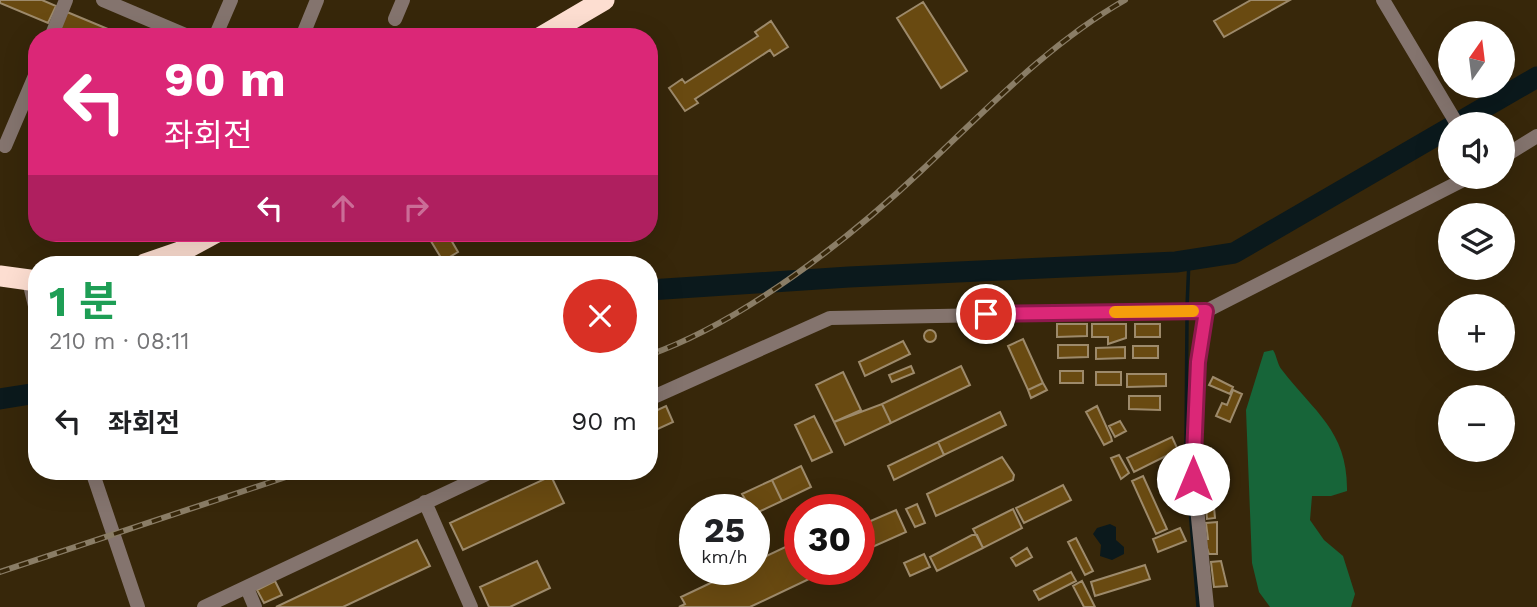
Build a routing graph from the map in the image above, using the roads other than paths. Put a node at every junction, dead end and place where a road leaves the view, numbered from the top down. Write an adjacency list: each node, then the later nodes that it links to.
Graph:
1 (66, 0): 9 (street)
2 (103, 0): 10 (street)
3 (231, 0): 11 (street)
4 (317, 0): 12 (street)
5 (403, 0): 8 (street)
6 (1383, 0): 15 (street)
7 (587, 3): 13 (highway)
8 (395, 19)
9 (55, 28)
10 (169, 28)
11 (219, 28)
12 (306, 28)
13 (553, 28)
14 (28, 92): 17 (street)
15 (1450, 112)
16 (1537, 136): 18 (street)
17 (5, 146)
18 (1515, 150)
19 (1445, 189): 24 (street)
20 (198, 242): 21 (highway)
21 (168, 256)
22 (0, 276): 23 (highway)
23 (28, 280)
24 (1206, 311): 25 (street); 34 (street)
25 (658, 395)
26 (95, 480): 30 (street)
27 (473, 480): 28 (street)
28 (425, 502): 29 (street); 33 (street)
29 (247, 588): 31 (street); 32 (street)
30 (138, 607)
31 (204, 607)
32 (255, 607)
33 (471, 607)
34 (1207, 607)

